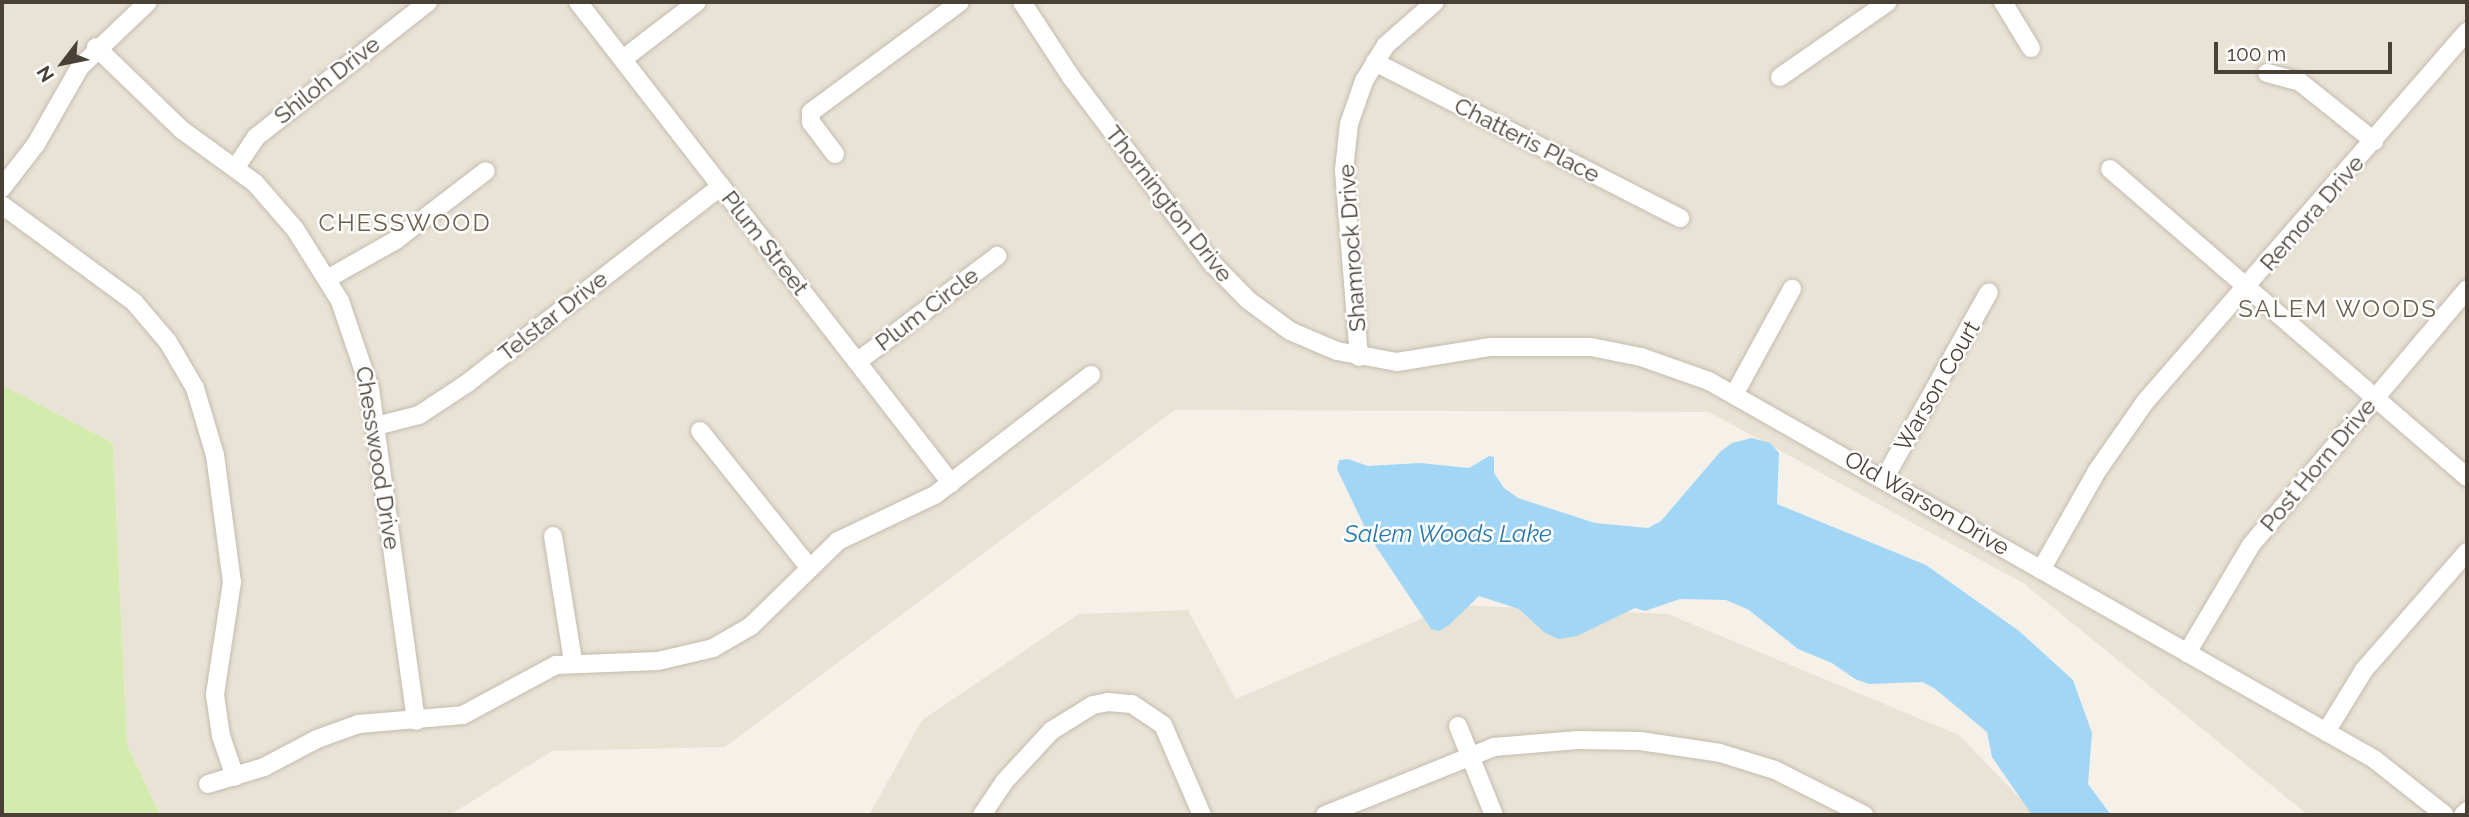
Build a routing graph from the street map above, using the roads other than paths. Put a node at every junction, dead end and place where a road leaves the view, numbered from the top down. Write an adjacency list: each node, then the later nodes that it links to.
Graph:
1 (148, 2): 11 (street)
2 (428, 2): 19 (street, Shiloh Drive)
3 (578, 2): 13 (street, Plum Street)
4 (697, 2): 13 (street)
5 (960, 2): 18 (street)
6 (1022, 2): 32 (street, Thornington Drive)
7 (1434, 2): 14 (street, Shamrock Drive)
8 (1888, 2): 16 (street)
9 (2003, 2): 12 (street)
10 (2467, 31): 17 (street, Remora Drive)
11 (96, 47): 19 (street, Chesswood Drive); 23 (street)
12 (2031, 48)
13 (623, 59): 22 (street, Plum Street)
14 (1375, 62): 25 (street, Chatteris Place); 32 (street, Shamrock Drive)
15 (2267, 73): 17 (street)
16 (1780, 76)
17 (2374, 141): 28 (street, Remora Drive)
18 (835, 154)
19 (236, 167): 27 (street, Chesswood Drive)
20 (2109, 169): 28 (street)
21 (486, 171): 27 (street)
22 (721, 186): 33 (street, Plum Street); 37 (street, Telstar Drive)
23 (2, 188)
24 (2, 205): 52 (street)
25 (1680, 218)
26 (997, 256): 33 (street, Plum Circle)
27 (327, 279): 37 (street, Chesswood Drive)
28 (2249, 285): 36 (street); 45 (street, Remora Drive)
29 (1792, 289): 35 (street)
30 (2467, 289): 36 (street, Post Horn Drive)
31 (1989, 292): 40 (street, Warson Court)
32 (1359, 357): 35 (street, Old Warson Drive)
33 (857, 362): 41 (street, Plum Street)
34 (1091, 375): 41 (street)
35 (1735, 393): 40 (street, Old Warson Drive)
36 (2377, 395): 39 (street); 46 (street, Post Horn Drive)
37 (376, 426): 48 (street, Chesswood Drive)
38 (700, 432): 44 (street)
39 (2467, 477)
40 (1884, 479): 45 (street, Old Warson Drive)
41 (951, 483): 44 (street)
42 (553, 536): 47 (street)
43 (2467, 552): 50 (street)
44 (808, 566): 47 (street)
45 (2041, 569): 46 (street, Old Warson Drive)
46 (2187, 653): 50 (street, Old Warson Drive)
47 (573, 662): 48 (street)
48 (416, 721): 52 (street)
49 (1458, 726): 51 (street)
50 (2326, 732): 60 (street, Old Warson Drive)
51 (1469, 756): 57 (street); 58 (street); 59 (street)
52 (235, 776): 53 (street)
53 (208, 784)
54 (2467, 811): 61 (street)
55 (982, 815): 56 (street)
56 (1202, 815)
57 (1325, 815)
58 (1494, 815)
59 (1864, 815)
60 (2445, 815)
61 (2463, 815)

